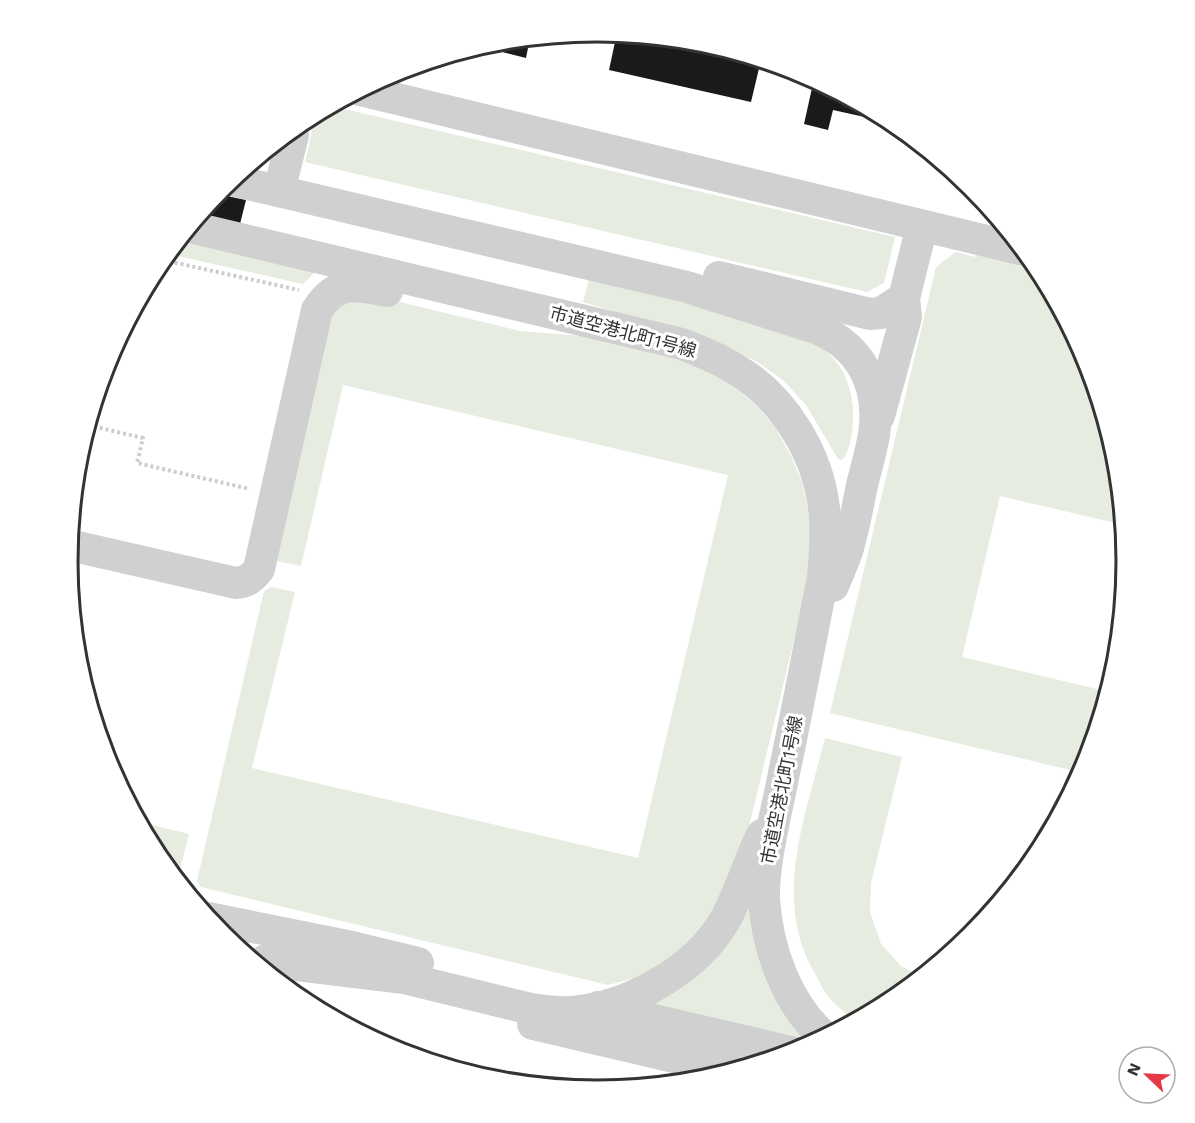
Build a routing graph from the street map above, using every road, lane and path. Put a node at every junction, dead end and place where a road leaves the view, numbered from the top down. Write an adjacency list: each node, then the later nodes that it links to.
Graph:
1 (374, 93): 5 (street)
2 (289, 144): 4 (street)
3 (242, 183): 4 (street)
4 (279, 191): 9 (street)
5 (922, 226): 7 (street); 11 (street)
6 (199, 229): 12 (street, 市道空港北町1号線)
7 (1011, 247)
8 (173, 262): 10 (path)
9 (595, 265): 11 (street); 14 (street)
10 (308, 292)
11 (904, 298): 14 (street)
12 (579, 319): 16 (street); 17 (street, 市道空港北町1号線)
13 (96, 428): 15 (path)
14 (874, 435): 17 (street)
15 (253, 490)
16 (78, 547)
17 (811, 640): 18 (street, 市道空港北町1号線)
18 (778, 802): 22 (street); 23 (street, 市道空港北町1号線)
19 (222, 921): 22 (street)
20 (265, 960): 22 (street)
21 (266, 961): 25 (street)
22 (597, 1007): 24 (street)
23 (820, 1030)
24 (776, 1049)
25 (716, 1067)

